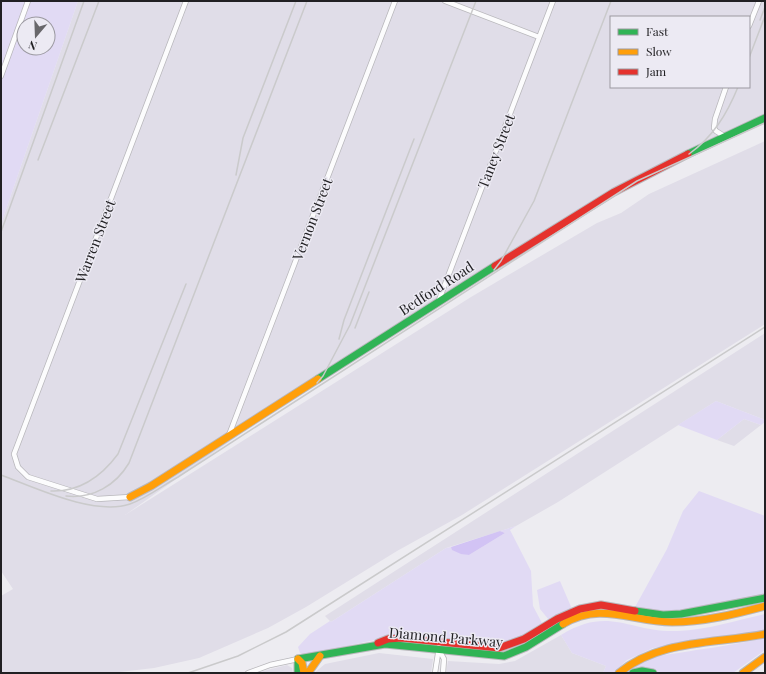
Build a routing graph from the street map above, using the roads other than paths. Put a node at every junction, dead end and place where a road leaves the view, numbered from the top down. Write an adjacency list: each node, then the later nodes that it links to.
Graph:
1 (28, 1): 9 (street)
2 (186, 1): 15 (street, Warren Street)
3 (395, 1): 14 (street, Vernon Street)
4 (445, 1): 8 (street)
5 (553, 1): 8 (street, Taney Street)
6 (759, 1): 7 (street)
7 (750, 24)
8 (539, 37): 13 (street, Taney Street)
9 (1, 76)
10 (726, 88): 12 (street)
11 (765, 118): 12 (main road, Bedford Road)
12 (724, 136): 13 (main road, Bedford Road)
13 (439, 301): 14 (main road, Bedford Road)
14 (228, 437): 15 (main road, Bedford Road)
15 (130, 496)
16 (765, 598): 19 (main road, Diamond Parkway)
17 (765, 606): 19 (main road, Diamond Parkway)
18 (765, 634): 29 (main road)
19 (439, 646): 20 (main road, Diamond Parkway); 27 (street); 28 (street)
20 (320, 656): 22 (main road, Diamond Parkway); 26 (main road)
21 (765, 657): 32 (main road)
22 (298, 659): 23 (street, Diamond Parkway); 24 (main road); 25 (main road)
23 (248, 673)
24 (298, 673)
25 (304, 673)
26 (308, 673)
27 (435, 673)
28 (443, 673)
29 (619, 673)
30 (633, 673): 31 (main road)
31 (653, 673)
32 (743, 673)

